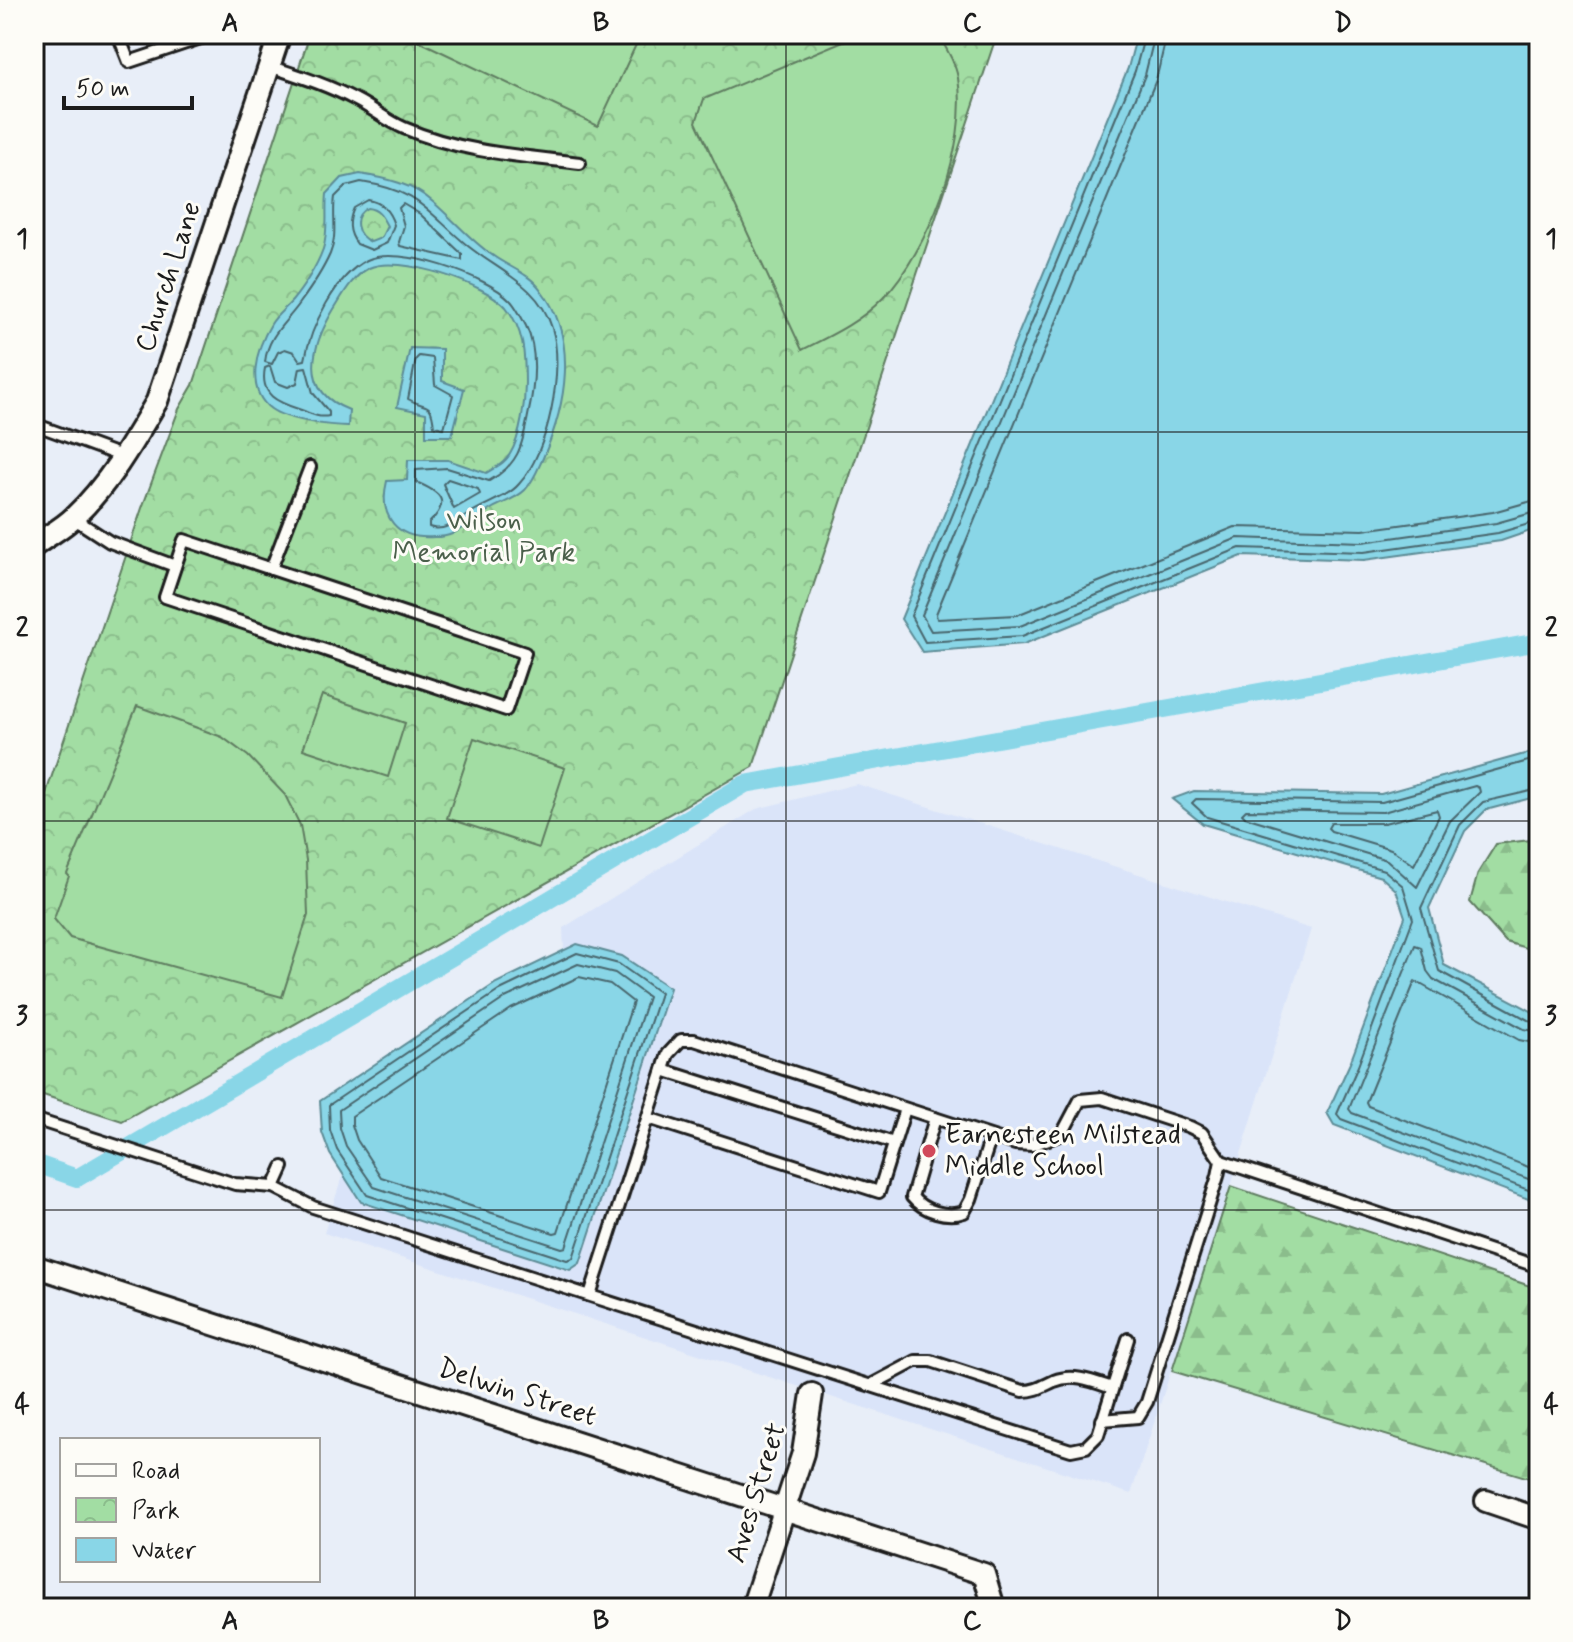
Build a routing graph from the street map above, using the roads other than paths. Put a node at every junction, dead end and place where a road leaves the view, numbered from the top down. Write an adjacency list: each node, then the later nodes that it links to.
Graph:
1 (118, 34): 2 (lane)
2 (213, 34)
3 (280, 34): 4 (street, Church Lane)
4 (269, 66): 5 (lane); 7 (street, Church Lane)
5 (580, 163)
6 (34, 424): 7 (lane)
7 (124, 457): 9 (street, Church Lane)
8 (310, 467): 12 (lane)
9 (73, 518): 10 (street, Church Lane); 11 (lane)
10 (34, 546)
11 (175, 566): 12 (lane); 12 (lane)
12 (271, 569)
13 (663, 1070): 14 (lane); 15 (lane); 19 (lane)
14 (905, 1109): 16 (lane); 19 (lane)
15 (648, 1118): 19 (lane); 25 (lane)
16 (935, 1118): 18 (lane); 18 (lane)
17 (34, 1119): 22 (lane)
18 (991, 1137): 20 (lane)
19 (894, 1143)
20 (1221, 1161): 24 (lane); 31 (lane)
21 (283, 1167): 22 (lane)
22 (274, 1187): 25 (lane)
23 (34, 1266): 33 (street, Delwin Street)
24 (1539, 1267)
25 (590, 1295): 27 (lane)
26 (1128, 1339): 29 (lane)
27 (820, 1368): 28 (lane); 30 (lane)
28 (871, 1385): 29 (lane); 31 (lane)
29 (1112, 1388): 31 (lane)
30 (812, 1394): 33 (street, Aves Street)
31 (1102, 1420)
32 (1486, 1501): 34 (street)
33 (784, 1509): 35 (street, Aves Street); 36 (street, Delwin Street)
34 (1539, 1519)
35 (752, 1608)
36 (990, 1608)

